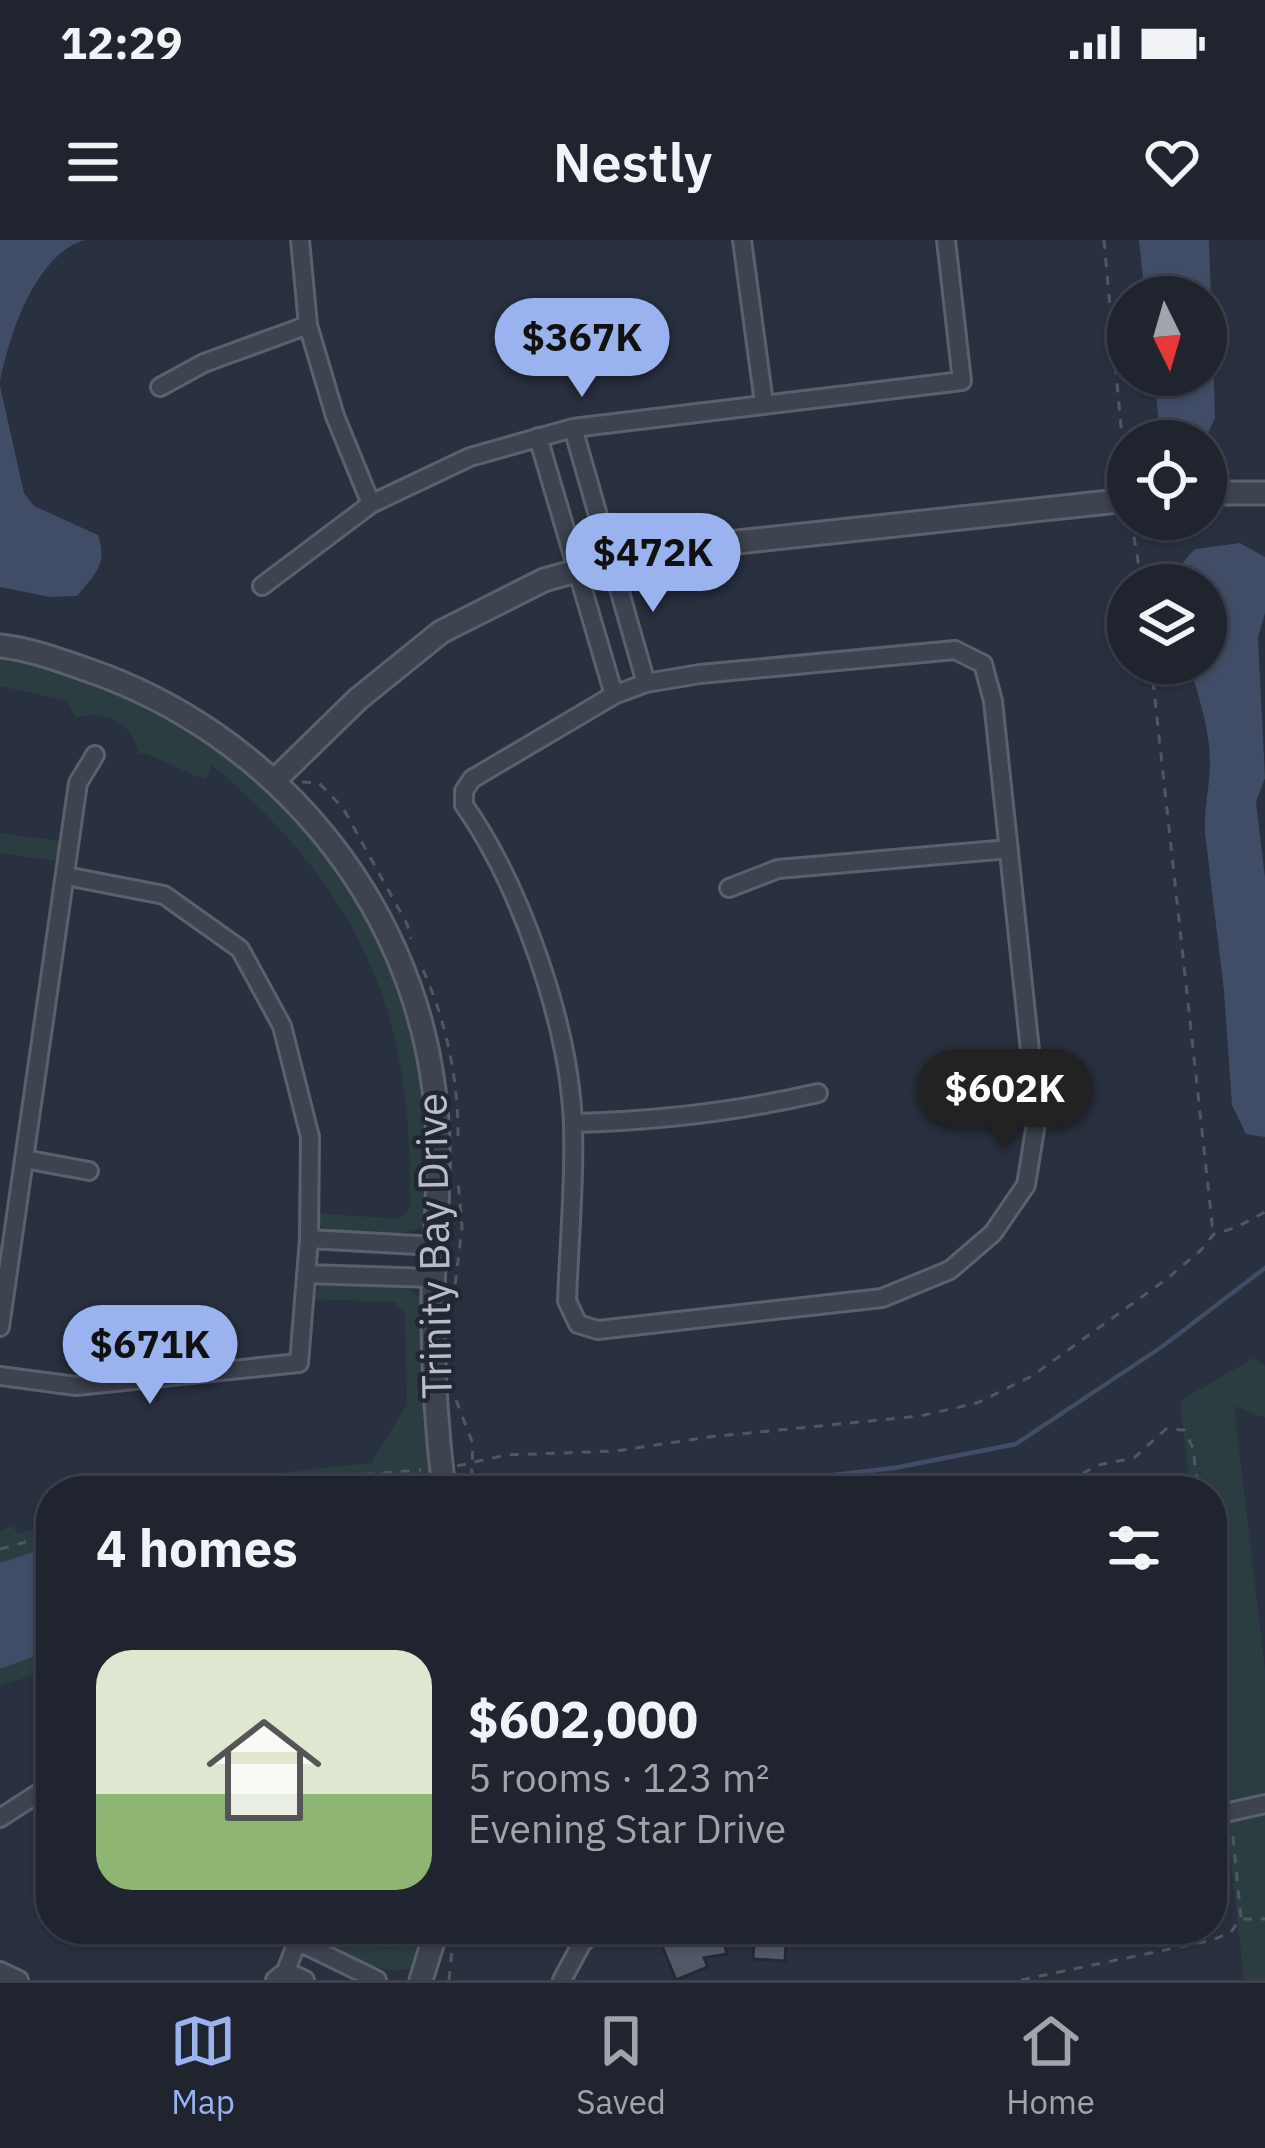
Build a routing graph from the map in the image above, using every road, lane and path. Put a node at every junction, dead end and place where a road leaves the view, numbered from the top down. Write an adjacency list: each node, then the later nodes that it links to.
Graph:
1 (300, 240): 5 (street)
2 (742, 240): 7 (street)
3 (946, 240): 7 (street)
4 (1104, 240): 8 (path)
5 (308, 326): 6 (street); 14 (street)
6 (160, 387)
7 (764, 404): 9 (street)
8 (1123, 420)
9 (573, 428): 10 (street); 15 (street)
10 (538, 437): 14 (street); 16 (street)
11 (1227, 493): 12 (street)
12 (1265, 494)
13 (1107, 502): 15 (street)
14 (370, 504): 17 (street)
15 (609, 562): 16 (street); 19 (street)
16 (577, 571): 21 (street); 23 (street)
17 (262, 586)
18 (0, 646): 23 (street, Trinity Bay Drive)
19 (646, 683): 21 (street); 24 (street)
20 (1152, 684): 32 (path)
21 (614, 695): 28 (street)
22 (95, 755): 25 (street)
23 (275, 780): 34 (street, Trinity Bay Drive)
24 (1009, 849): 26 (street); 28 (street)
25 (66, 876): 29 (street); 33 (street)
26 (728, 888)
27 (818, 1093): 28 (street)
28 (573, 1123)
29 (25, 1159): 30 (street); 37 (street)
30 (89, 1172)
31 (1265, 1212): 32 (path)
32 (1214, 1234): 39 (path)
33 (309, 1239): 34 (street); 35 (street)
34 (436, 1246): 36 (street, Trinity Bay Drive)
35 (306, 1274): 36 (street); 38 (street)
36 (434, 1278): 42 (street, Trinity Bay Drive)
37 (0, 1327)
38 (0, 1376)
39 (450, 1468)
40 (429, 1469): 41 (path)
41 (341, 1476)
42 (443, 1476)
43 (1079, 1476): 44 (path)
44 (1196, 1476)
45 (36, 1539): 46 (path)
46 (1, 1547)
47 (36, 1795): 50 (street)
48 (1265, 1804): 49 (street)
49 (1227, 1813)
50 (0, 1819)
51 (1227, 1845): 52 (path)
52 (1241, 1918): 53 (path); 54 (path)
53 (1265, 1919)
54 (1227, 1934)
55 (296, 1944): 62 (street)
56 (315, 1944): 65 (street)
57 (432, 1944): 66 (street)
58 (581, 1944): 68 (street)
59 (1194, 1944): 69 (path)
60 (452, 1948): 67 (path)
61 (0, 1971): 63 (street)
62 (280, 1976): 64 (street)
63 (19, 1980)
64 (305, 1980)
65 (376, 1980)
66 (421, 1980)
67 (449, 1980)
68 (562, 1980)
69 (1021, 1980)

